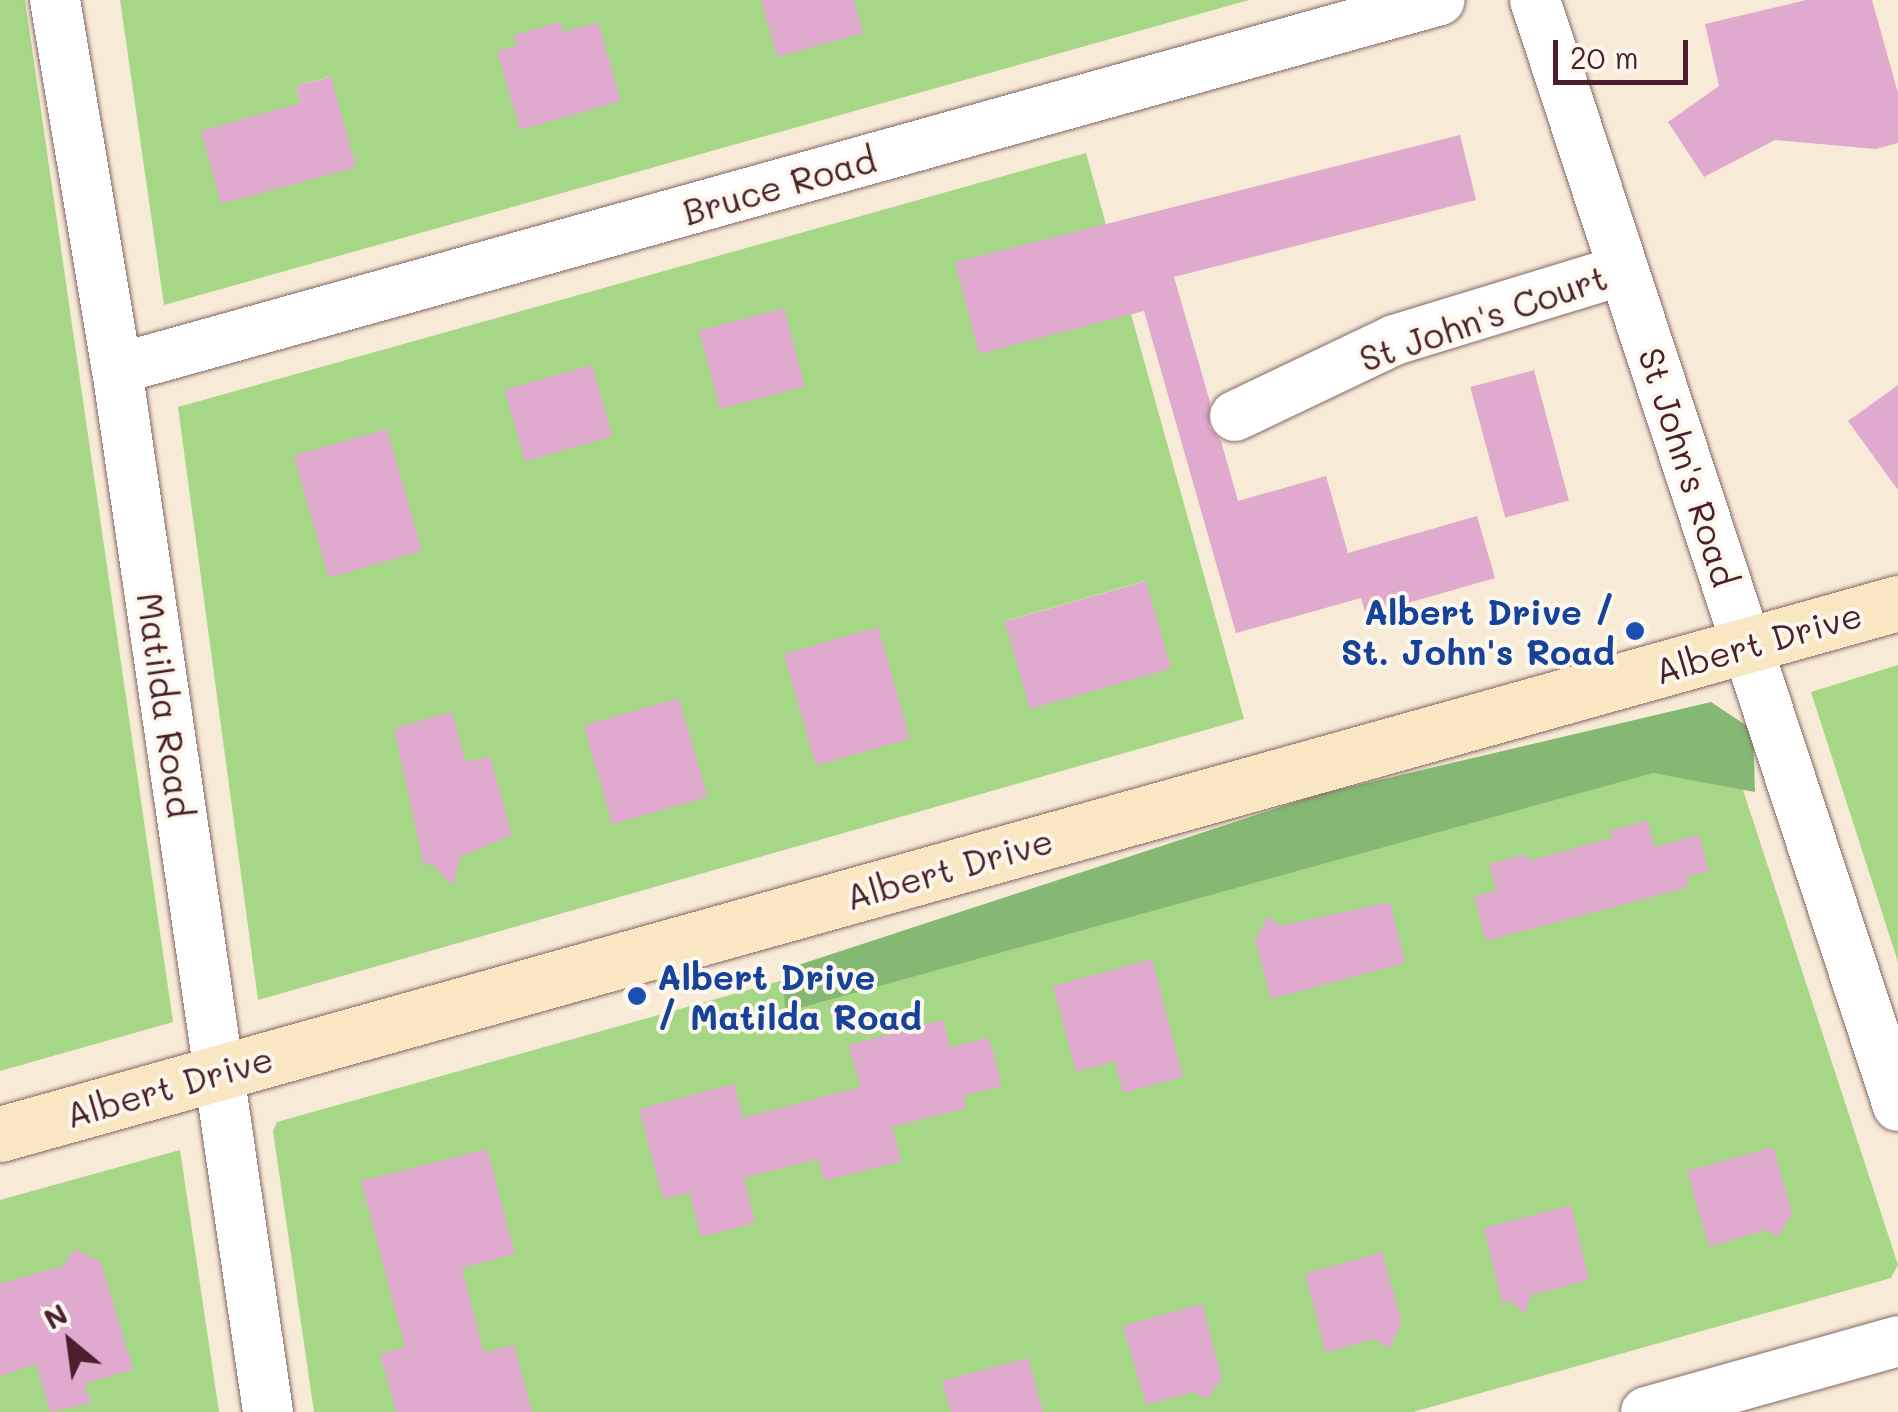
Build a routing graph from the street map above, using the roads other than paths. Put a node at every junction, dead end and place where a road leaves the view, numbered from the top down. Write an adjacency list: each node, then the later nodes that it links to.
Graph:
1 (55, 0): 5 (street, Matilda Road)
2 (1440, 0): 5 (street, Bruce Road)
3 (1535, 0): 4 (street, St John's Road)
4 (1624, 270): 6 (street, St John's Court); 8 (street, St John's Road)
5 (117, 369): 9 (street, Matilda Road)
6 (1235, 416)
7 (1898, 603): 8 (street, Albert Drive)
8 (1748, 646): 9 (street, Albert Drive); 10 (street, St John's Road)
9 (219, 1072): 11 (street, Albert Drive); 13 (street, Matilda Road)
10 (1898, 1106)
11 (0, 1134)
12 (1898, 1341): 14 (street)
13 (268, 1412)
14 (1646, 1412)

